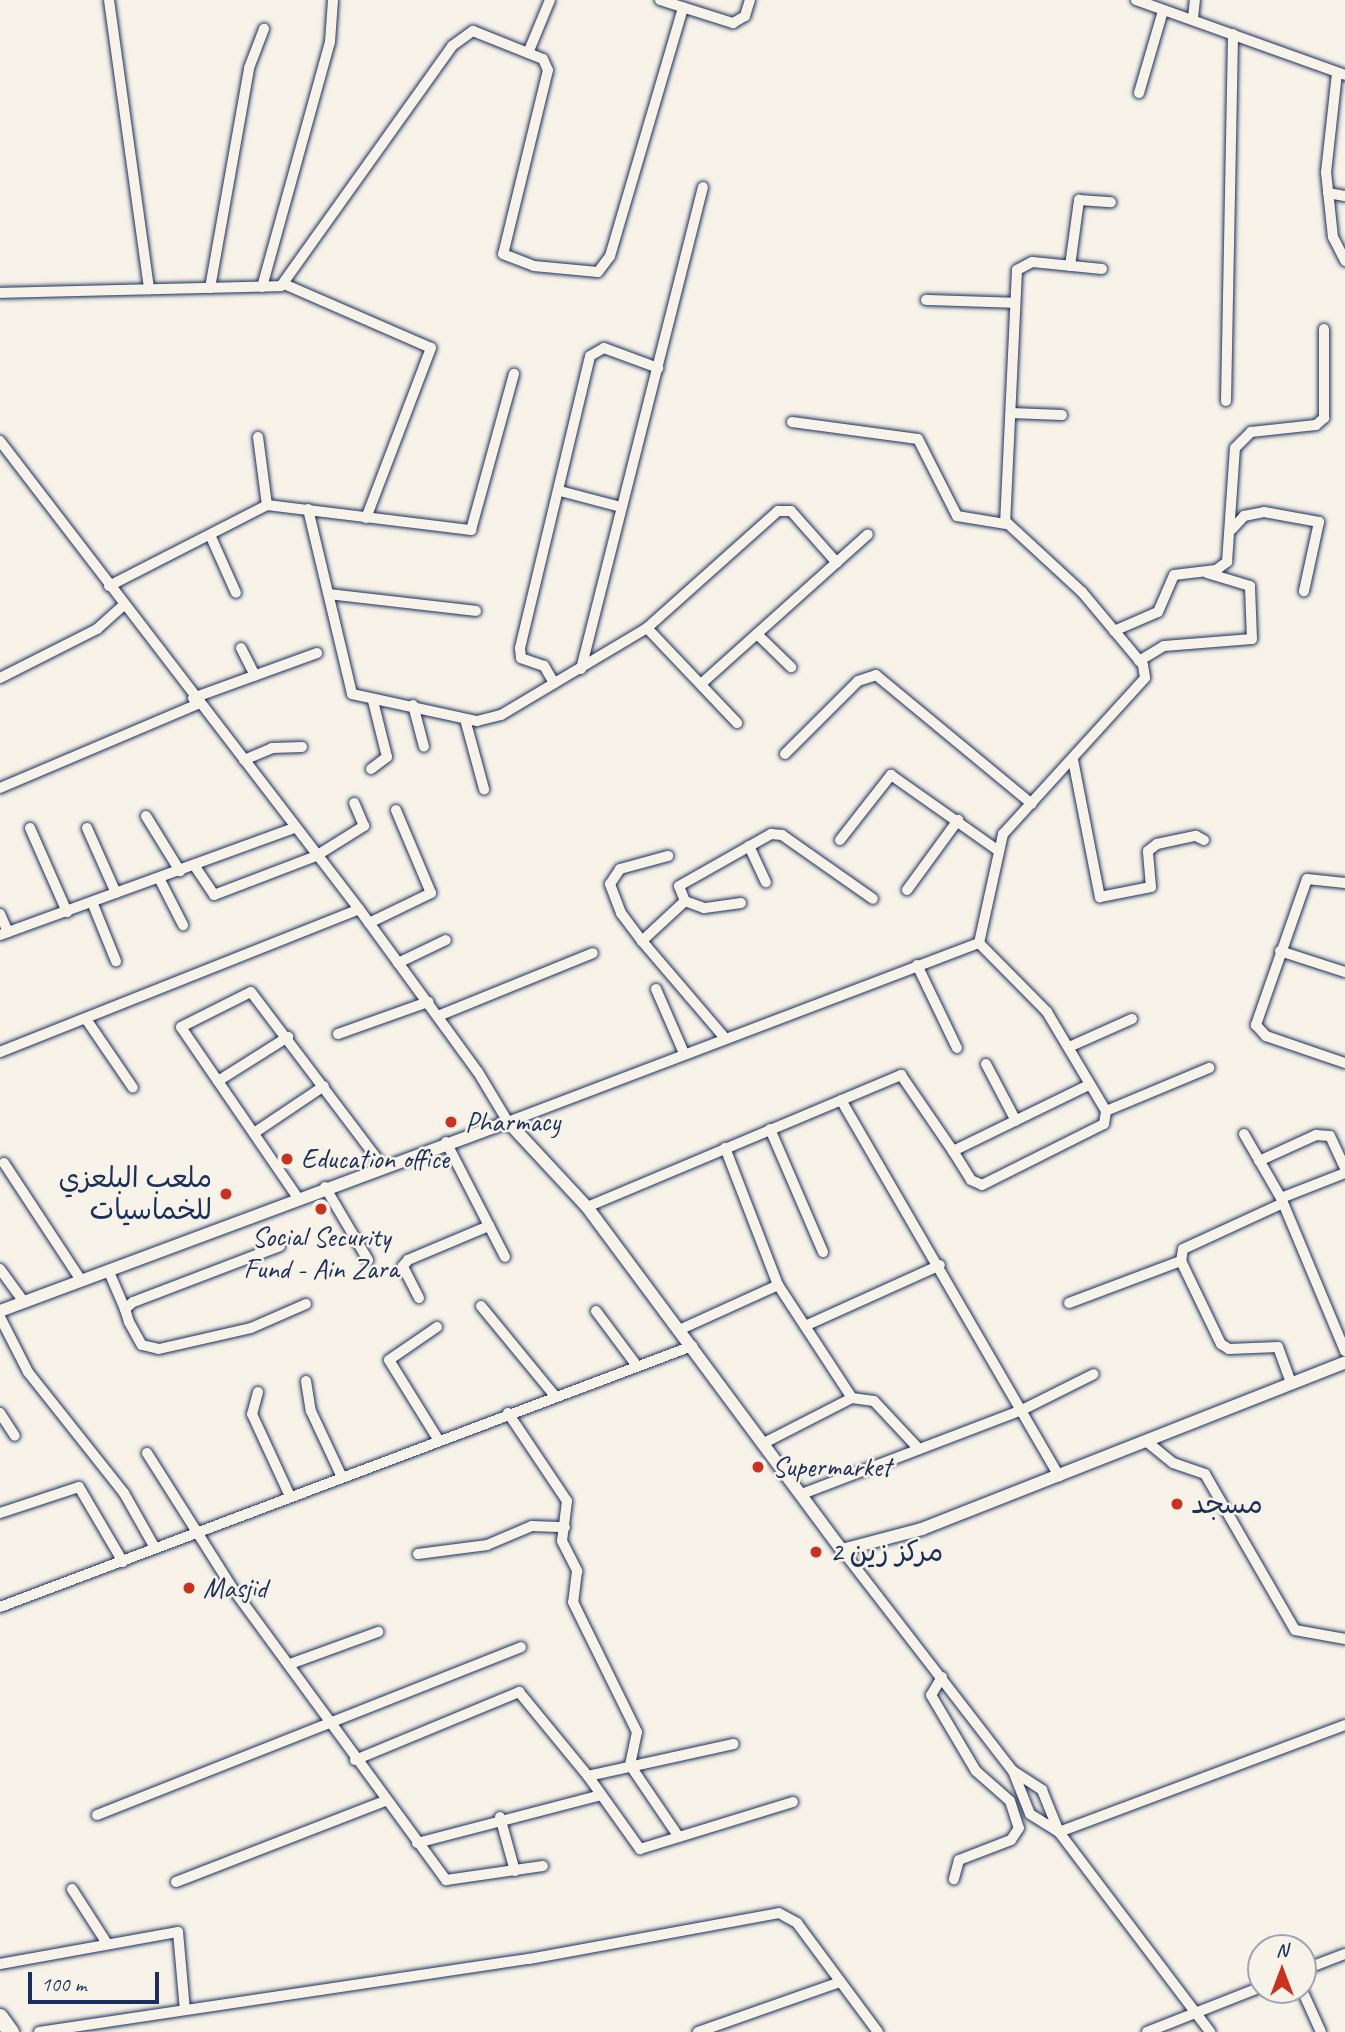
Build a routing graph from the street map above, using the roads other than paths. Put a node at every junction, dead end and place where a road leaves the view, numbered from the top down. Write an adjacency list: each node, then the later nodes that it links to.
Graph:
1 (108, 0): 26 (street)
2 (333, 0): 24 (street)
3 (550, 0): 13 (street)
4 (660, 0): 8 (street)
5 (750, 0): 8 (street)
6 (1136, 0): 9 (street)
7 (1195, 0): 10 (street)
8 (683, 8): 13 (street)
9 (1163, 11): 10 (street); 15 (street)
10 (1193, 18): 12 (street)
11 (264, 29): 25 (street)
12 (1233, 34): 14 (street); 33 (street)
13 (528, 53): 23 (street)
14 (1341, 74): 17 (street)
15 (1139, 93)
16 (703, 187): 31 (street)
17 (1328, 193): 18 (street); 20 (street)
18 (1345, 196)
19 (1111, 202): 21 (street)
20 (1345, 261)
21 (1070, 266): 22 (street); 29 (street)
22 (1102, 269)
23 (284, 284): 24 (street); 43 (street)
24 (262, 287): 25 (street)
25 (210, 288): 26 (street)
26 (149, 289): 27 (street)
27 (0, 293)
28 (926, 300): 29 (street)
29 (1015, 303): 34 (street)
30 (1324, 329): 45 (street)
31 (658, 368): 39 (street); 41 (street)
32 (514, 374): 43 (street)
33 (1226, 401)
34 (1011, 413): 35 (street); 44 (street)
35 (1062, 415)
36 (792, 422): 44 (street)
37 (258, 437): 40 (street)
38 (0, 441): 50 (street)
39 (560, 491): 41 (street); 66 (street)
40 (267, 505): 42 (street); 47 (street)
41 (621, 507): 63 (street)
42 (308, 509): 43 (street); 53 (street)
43 (366, 518)
44 (1006, 524): 57 (street)
45 (1232, 530): 49 (street); 51 (street)
46 (868, 534): 48 (street)
47 (211, 537): 50 (street); 52 (street)
48 (837, 563): 56 (street); 58 (street)
49 (1203, 572): 57 (street); 61 (street)
50 (109, 586): 54 (street)
51 (1304, 591)
52 (236, 593)
53 (329, 594): 55 (street); 69 (street)
54 (124, 605): 65 (street); 68 (street)
55 (476, 611)
56 (647, 628): 63 (street); 67 (street)
57 (1114, 631): 61 (street)
58 (759, 636): 62 (street); 67 (street)
59 (241, 648): 64 (street)
60 (317, 653): 64 (street)
61 (1139, 661): 77 (street)
62 (791, 667)
63 (581, 669): 66 (street)
64 (255, 676): 68 (street)
65 (0, 678)
66 (554, 683): 71 (street)
67 (701, 684): 72 (street)
68 (196, 701): 76 (street); 79 (street)
69 (373, 701): 70 (street); 78 (street)
70 (413, 705): 71 (street); 74 (street)
71 (465, 719): 80 (street)
72 (737, 723)
73 (302, 747): 76 (street)
74 (424, 747)
75 (785, 754): 82 (street)
76 (244, 760): 88 (street)
77 (1073, 760): 82 (street); 90 (street)
78 (371, 769)
79 (0, 788)
80 (484, 789)
81 (354, 803): 93 (street)
82 (1032, 804): 92 (street)
83 (396, 810): 109 (street)
84 (146, 816): 96 (street)
85 (958, 820): 89 (street); 92 (street); 100 (street)
86 (30, 828): 107 (street)
87 (88, 828): 101 (street)
88 (294, 828): 93 (street); 95 (street)
89 (839, 840)
90 (1204, 841)
91 (749, 846): 98 (street); 102 (street); 103 (street)
92 (996, 849): 114 (street)
93 (316, 856): 95 (street); 106 (street)
94 (668, 856): 113 (street)
95 (194, 865): 96 (street)
96 (180, 870): 97 (street)
97 (159, 878): 101 (street); 110 (street)
98 (766, 882)
99 (1345, 883): 115 (street)
100 (907, 890)
101 (116, 893): 104 (street)
102 (873, 899)
103 (685, 901): 105 (street); 113 (street)
104 (92, 902): 107 (street); 117 (street)
105 (741, 903)
106 (359, 909): 109 (street); 124 (street)
107 (67, 912): 111 (street)
108 (0, 914): 111 (street)
109 (369, 923): 118 (street)
110 (183, 925)
111 (4, 933)
112 (446, 940): 118 (street)
113 (642, 940): 127 (street)
114 (979, 943): 119 (street); 129 (street)
115 (1280, 951): 120 (street); 133 (street)
116 (593, 953): 123 (street)
117 (116, 961)
118 (398, 963): 122 (street)
119 (917, 965): 127 (street); 130 (street)
120 (1345, 972)
121 (656, 989): 132 (street)
122 (428, 1002): 123 (street); 126 (street)
123 (438, 1016): 143 (street)
124 (86, 1018): 131 (street); 139 (street)
125 (1132, 1019): 129 (street)
126 (338, 1034)
127 (723, 1036): 132 (street)
128 (288, 1037): 136 (street); 136 (street); 138 (street)
129 (1069, 1046): 137 (street)
130 (957, 1048)
131 (0, 1052)
132 (684, 1053): 143 (street)
133 (1345, 1063)
134 (986, 1064): 142 (street)
135 (1209, 1068): 141 (street)
136 (218, 1080): 145 (street)
137 (1089, 1085): 141 (street); 142 (street)
138 (324, 1086): 145 (street); 152 (street)
139 (133, 1088)
140 (841, 1100): 144 (street); 149 (street); 164 (street)
141 (1106, 1111): 149 (street)
142 (1016, 1121): 149 (street)
143 (508, 1122): 147 (street); 157 (street)
144 (770, 1129): 148 (street); 160 (street)
145 (254, 1133): 155 (street)
146 (1244, 1133): 150 (street)
147 (446, 1142): 152 (street); 158 (street)
148 (725, 1148): 157 (street); 168 (street)
149 (953, 1150)
150 (1259, 1161): 153 (street); 156 (street)
151 (4, 1163): 167 (street)
152 (382, 1164): 154 (street)
153 (1345, 1170): 156 (street)
154 (325, 1186): 155 (street); 162 (street)
155 (298, 1198): 166 (street)
156 (1281, 1201): 163 (street); 182 (street)
157 (587, 1207): 180 (street)
158 (489, 1226): 161 (street); 169 (street)
159 (280, 1246): 174 (street)
160 (823, 1252)
161 (505, 1257)
162 (368, 1260)
163 (1181, 1261): 171 (street); 187 (street)
164 (940, 1265): 178 (street); 191 (street)
165 (0, 1269): 170 (street)
166 (109, 1272): 167 (street); 174 (street)
167 (80, 1280): 170 (street)
168 (778, 1285): 178 (street); 180 (street)
169 (419, 1298)
170 (24, 1302): 175 (street)
171 (1069, 1303)
172 (306, 1304): 174 (street)
173 (481, 1306): 189 (street)
174 (125, 1309)
175 (0, 1311)
176 (596, 1311): 184 (street)
177 (0, 1317): 207 (street)
178 (806, 1326): 190 (street)
179 (437, 1327): 195 (street)
180 (679, 1330): 181 (street)
181 (692, 1346): 184 (street); 197 (street)
182 (1345, 1351)
183 (1345, 1362): 187 (street)
184 (637, 1366): 189 (street)
185 (1094, 1374): 191 (street)
186 (306, 1381): 200 (street)
187 (1291, 1383): 196 (street)
188 (258, 1392): 203 (street)
189 (555, 1396): 193 (street)
190 (852, 1398): 197 (street); 198 (street)
191 (1022, 1410): 198 (street); 201 (street)
192 (0, 1413): 194 (street)
193 (508, 1413): 195 (street); 205 (street)
194 (15, 1436)
195 (439, 1439): 200 (street)
196 (1146, 1441): 201 (street); 213 (street)
197 (764, 1443): 202 (street)
198 (918, 1448): 202 (street)
199 (147, 1453): 206 (street)
200 (341, 1475): 203 (street)
201 (1059, 1476): 208 (street)
202 (802, 1493): 208 (street)
203 (289, 1494): 206 (street)
204 (0, 1513): 210 (street)
205 (565, 1527): 209 (street); 221 (street)
206 (199, 1530): 207 (street); 215 (street)
207 (155, 1548): 210 (street)
208 (842, 1550): 216 (street)
209 (418, 1554)
210 (123, 1562): 211 (street)
211 (0, 1607)
212 (378, 1632): 215 (street)
213 (1345, 1639)
214 (521, 1647): 218 (street)
215 (290, 1664): 218 (street)
216 (942, 1677): 222 (street); 234 (street)
217 (1345, 1725): 229 (street)
218 (330, 1726): 220 (street); 227 (street)
219 (734, 1744): 221 (street)
220 (355, 1760): 223 (street); 225 (street)
221 (630, 1765): 223 (street); 230 (street)
222 (1013, 1772): 229 (street); 229 (street)
223 (588, 1776): 224 (street)
224 (601, 1795): 228 (street); 230 (street)
225 (385, 1801): 231 (street); 235 (street)
226 (793, 1802): 230 (street)
227 (97, 1815)
228 (499, 1817): 231 (street); 233 (street)
229 (1059, 1832): 245 (street)
230 (679, 1837)
231 (417, 1843): 233 (street)
232 (543, 1866): 233 (street)
233 (515, 1871)
234 (954, 1879)
235 (176, 1882)
236 (72, 1889): 237 (street)
237 (106, 1942): 239 (street); 244 (street)
238 (1345, 1954): 240 (street)
239 (0, 1964)
240 (1317, 1965)
241 (840, 1982): 244 (street); 249 (street); 250 (street)
242 (1247, 1993): 245 (street)
243 (1308, 2004): 253 (street)
244 (185, 2010): 248 (street)
245 (1195, 2013): 251 (street); 252 (street)
246 (0, 2017): 247 (main road)
247 (11, 2032)
248 (39, 2032)
249 (698, 2032)
250 (878, 2032)
251 (1147, 2032)
252 (1210, 2032)
253 (1321, 2032)

